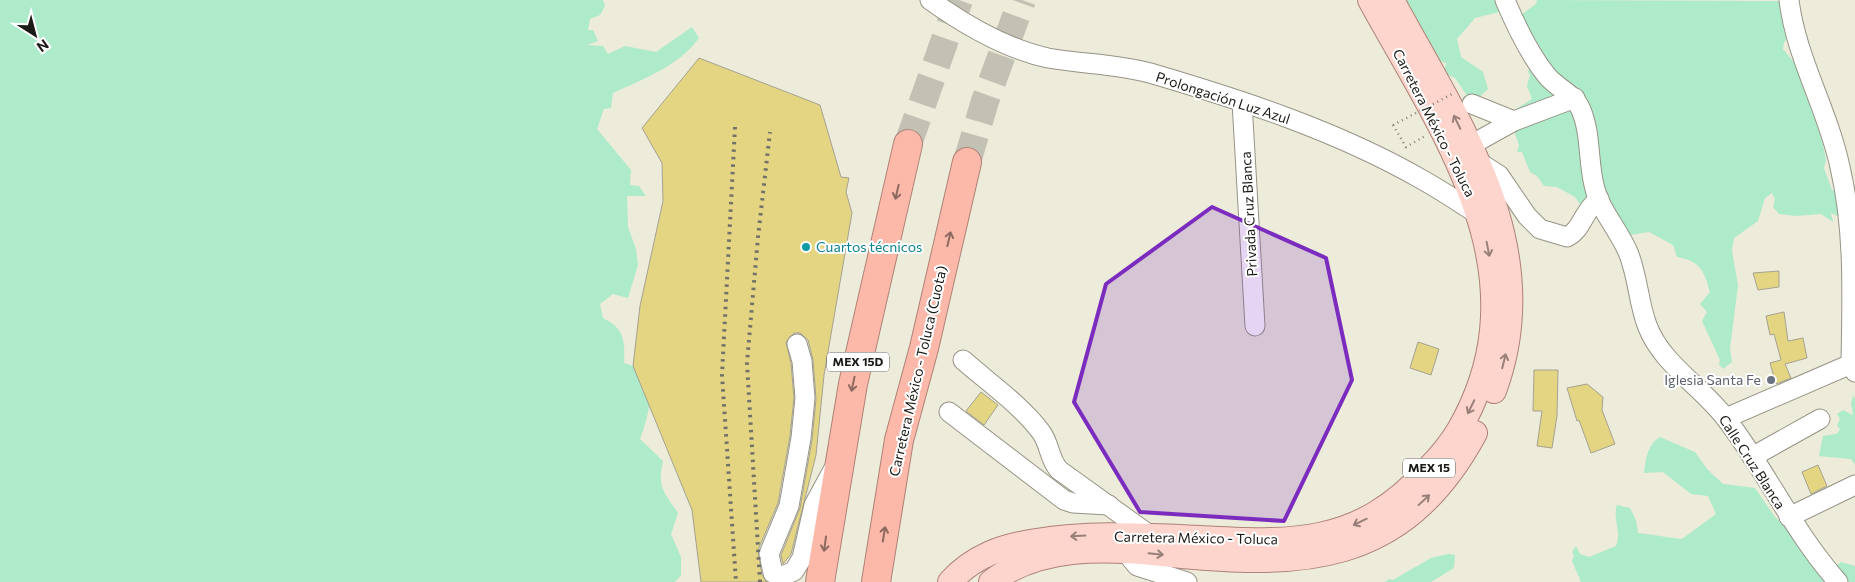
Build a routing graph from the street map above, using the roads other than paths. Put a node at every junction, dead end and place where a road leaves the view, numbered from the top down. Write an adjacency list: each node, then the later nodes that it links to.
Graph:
1 (930, 0): 7 (street, Prolongación Luz Azul)
2 (1370, 0): 14 (main road, Carretera México - Toluca / MEX 15)
3 (1392, 0): 11 (main road, Carretera México - Toluca / MEX 15, one-way to 3)
4 (1505, 0): 6 (street)
5 (1789, 0): 18 (street)
6 (1575, 98): 9 (street); 13 (street, Calle Cruz Blanca)
7 (1242, 102): 14 (street, Prolongación Luz Azul); 15 (street, Privada Cruz Blanca)
8 (1472, 104): 9 (street)
9 (1514, 121): 11 (street)
10 (908, 144): 22 (highway, MEX 15D, one-way to 22)
11 (1473, 153): 13 (street); 28 (main road, Carretera México - Toluca / MEX 15, one-way to 11)
12 (967, 162): 30 (highway, Carretera México - Toluca (Cuota), one-way to 12)
13 (1599, 199): 20 (street, Calle Cruz Blanca)
14 (1479, 216): 27 (main road, Carretera México - Toluca / MEX 15, one-way to 27)
15 (1254, 326)
16 (797, 344): 22 (street)
17 (963, 360): 25 (street)
18 (1853, 368): 20 (street)
19 (949, 412): 25 (street)
20 (1726, 418): 23 (street, Calle Cruz Blanca)
21 (1820, 419): 23 (street)
22 (840, 456): 29 (highway, MEX 15D, one-way to 29)
23 (1752, 457): 26 (street, Calle Cruz Blanca)
24 (1855, 485): 26 (street)
25 (1110, 505): 27 (street)
26 (1789, 517): 34 (street, Calle Cruz Blanca)
27 (1152, 536): 31 (main road, Carretera México - Toluca / MEX 15, one-way to 31)
28 (1124, 550): 32 (main road, Carretera México - Toluca / MEX 15); 33 (street)
29 (820, 582)
30 (876, 582)
31 (950, 582)
32 (992, 582)
33 (1187, 582)
34 (1838, 582)

